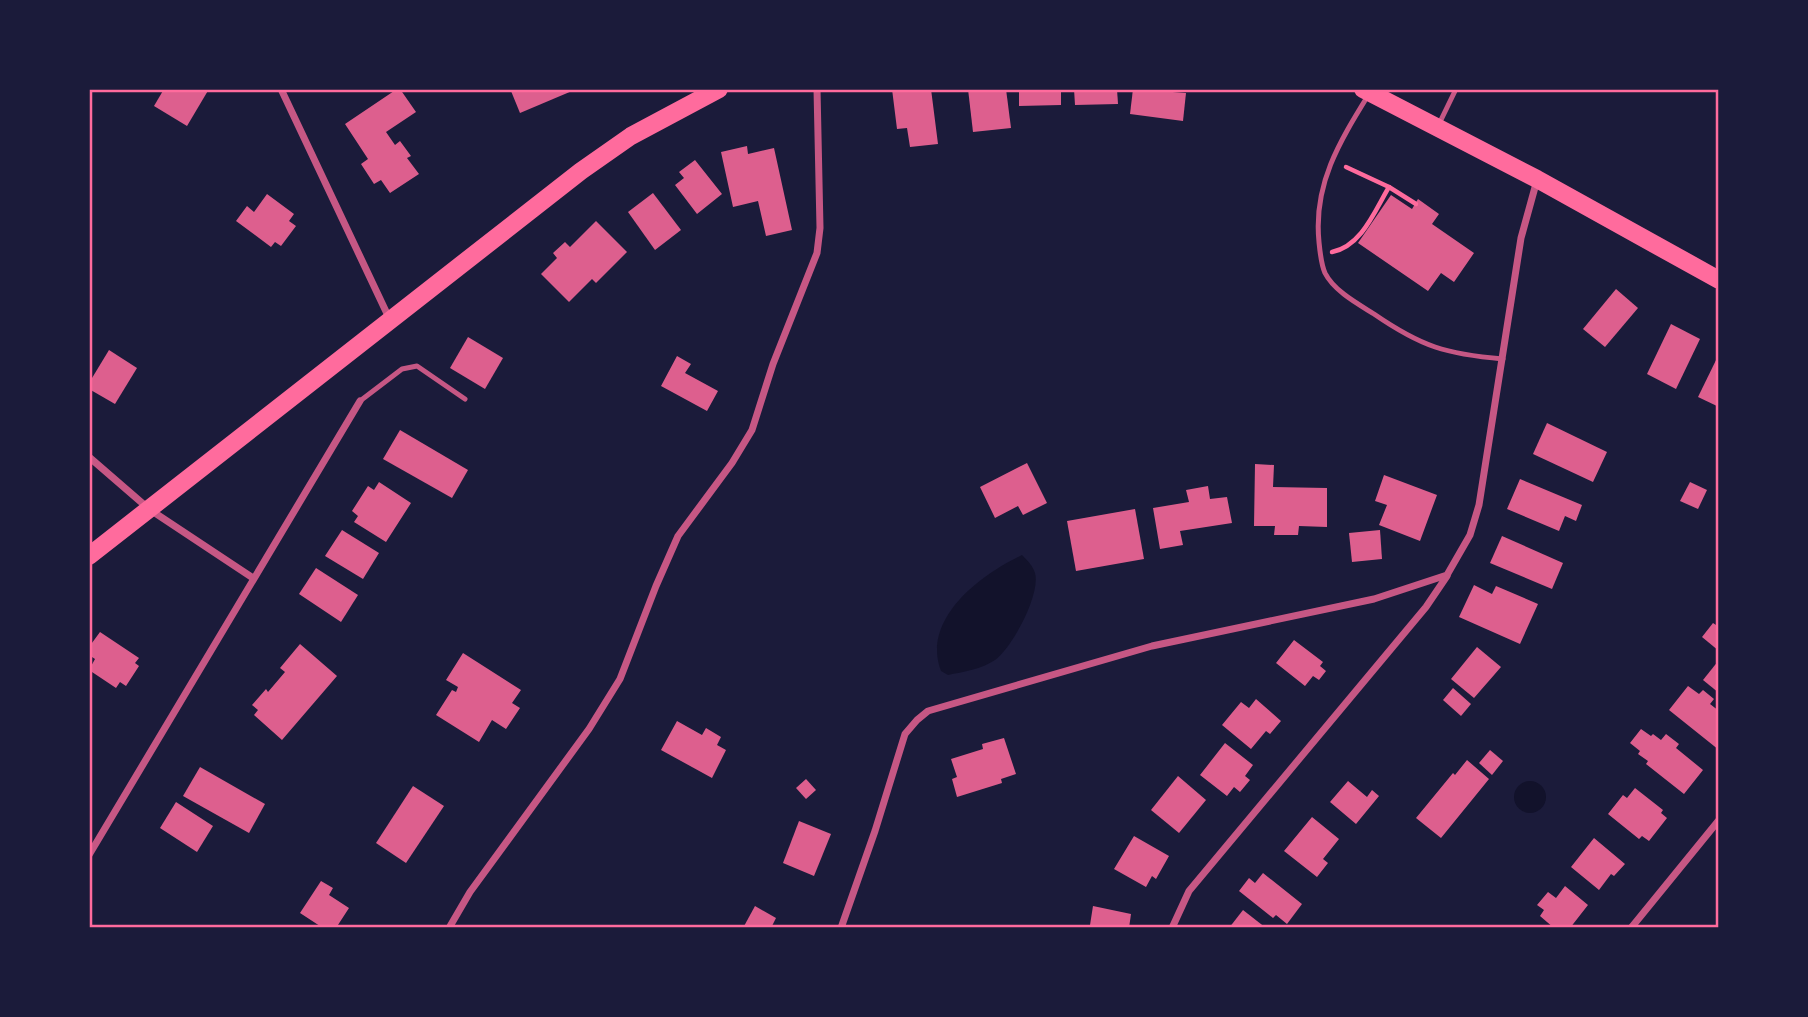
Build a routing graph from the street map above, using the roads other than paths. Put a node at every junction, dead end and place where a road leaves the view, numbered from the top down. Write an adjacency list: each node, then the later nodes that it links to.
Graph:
1 (281, 89): 9 (street)
2 (719, 89): 9 (main road)
3 (817, 89): 20 (street)
4 (1456, 89): 6 (lane)
5 (1366, 91): 6 (main road); 10 (lane)
6 (1436, 128): 7 (main road)
7 (1537, 179): 8 (main road); 10 (street)
8 (1719, 280)
9 (390, 321): 14 (main road)
10 (1503, 359): 16 (street)
11 (465, 399): 12 (lane)
12 (360, 401): 17 (street)
13 (89, 457): 14 (street)
14 (149, 509): 15 (main road); 17 (street)
15 (89, 556)
16 (1447, 575): 21 (street); 22 (street)
17 (253, 578): 19 (street)
18 (1719, 820): 23 (street)
19 (89, 855)
20 (449, 928)
21 (841, 928)
22 (1172, 928)
23 (1631, 928)

